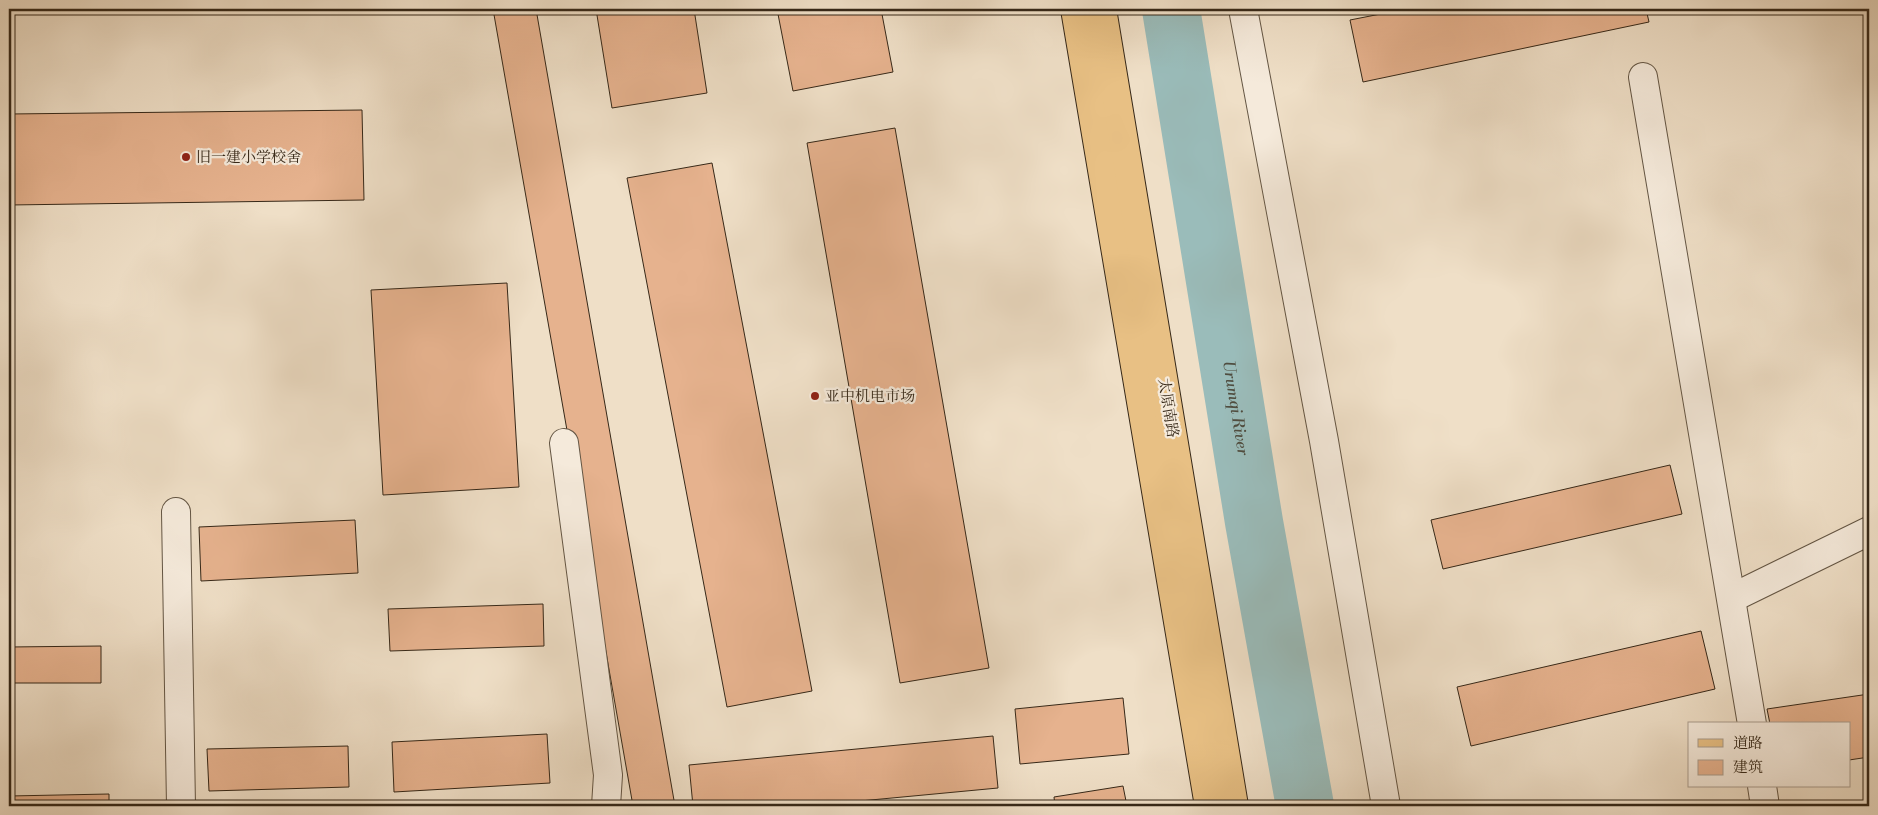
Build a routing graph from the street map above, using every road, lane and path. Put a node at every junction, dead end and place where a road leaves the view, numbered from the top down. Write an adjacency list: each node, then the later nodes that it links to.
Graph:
1 (1075, 9): 13 (main road)
2 (1102, 9): 14 (main road, 太原南路)
3 (1243, 9): 15 (street)
4 (1643, 78): 8 (street)
5 (564, 443): 12 (street)
6 (176, 512): 11 (street)
7 (1869, 531): 8 (street)
8 (1732, 598): 9 (street)
9 (1752, 722)
10 (1762, 788): 16 (street)
11 (181, 806)
12 (606, 806)
13 (1209, 806)
14 (1234, 806)
15 (1386, 806)
16 (1765, 806)

